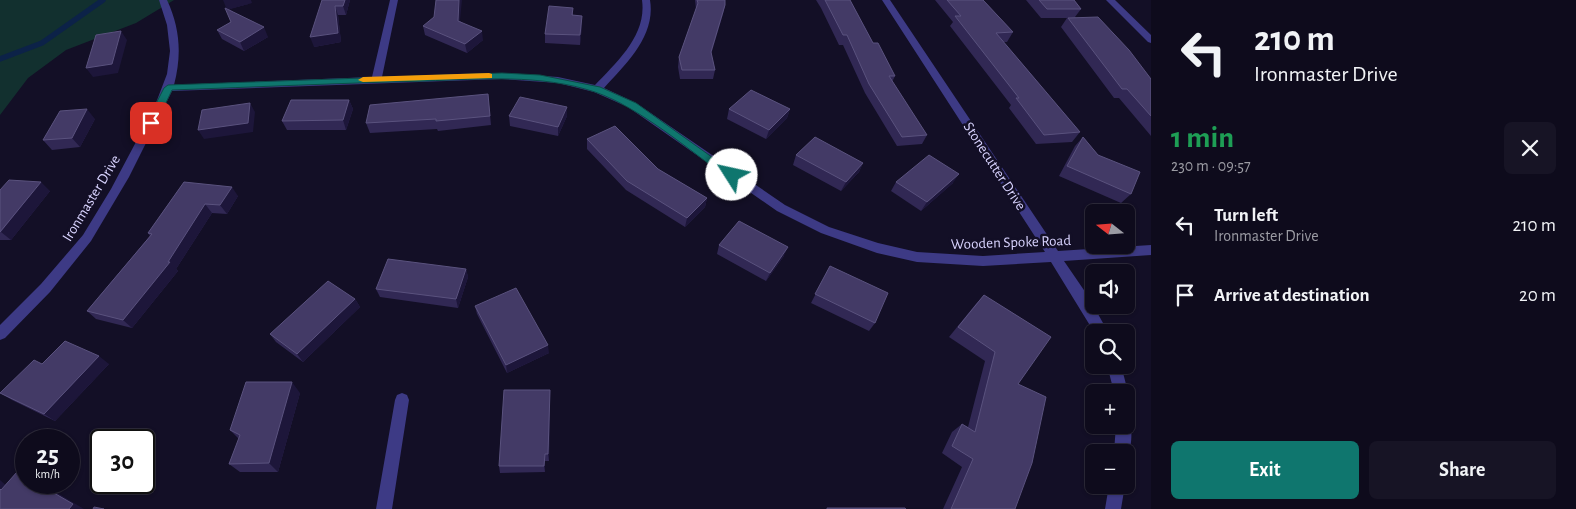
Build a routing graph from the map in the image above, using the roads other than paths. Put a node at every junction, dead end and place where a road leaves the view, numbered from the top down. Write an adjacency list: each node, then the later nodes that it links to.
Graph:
1 (163, 0): 8 (street, Ironmaster Drive)
2 (394, 0): 7 (street)
3 (646, 0): 9 (street)
4 (886, 0): 11 (street, Stonecutter Drive)
5 (1110, 0): 6 (street)
6 (1151, 40)
7 (377, 79): 8 (street, Wooden Spoke Road); 9 (street, Wooden Spoke Road)
8 (168, 88): 13 (street, Ironmaster Drive)
9 (597, 89): 11 (street, Wooden Spoke Road)
10 (1151, 250): 11 (street, Wooden Spoke Road)
11 (1054, 257): 12 (street, Stonecutter Drive)
12 (1096, 324)
13 (0, 334)
14 (402, 400): 16 (street)
15 (1116, 494): 17 (street)
16 (384, 509)
17 (1113, 509)

